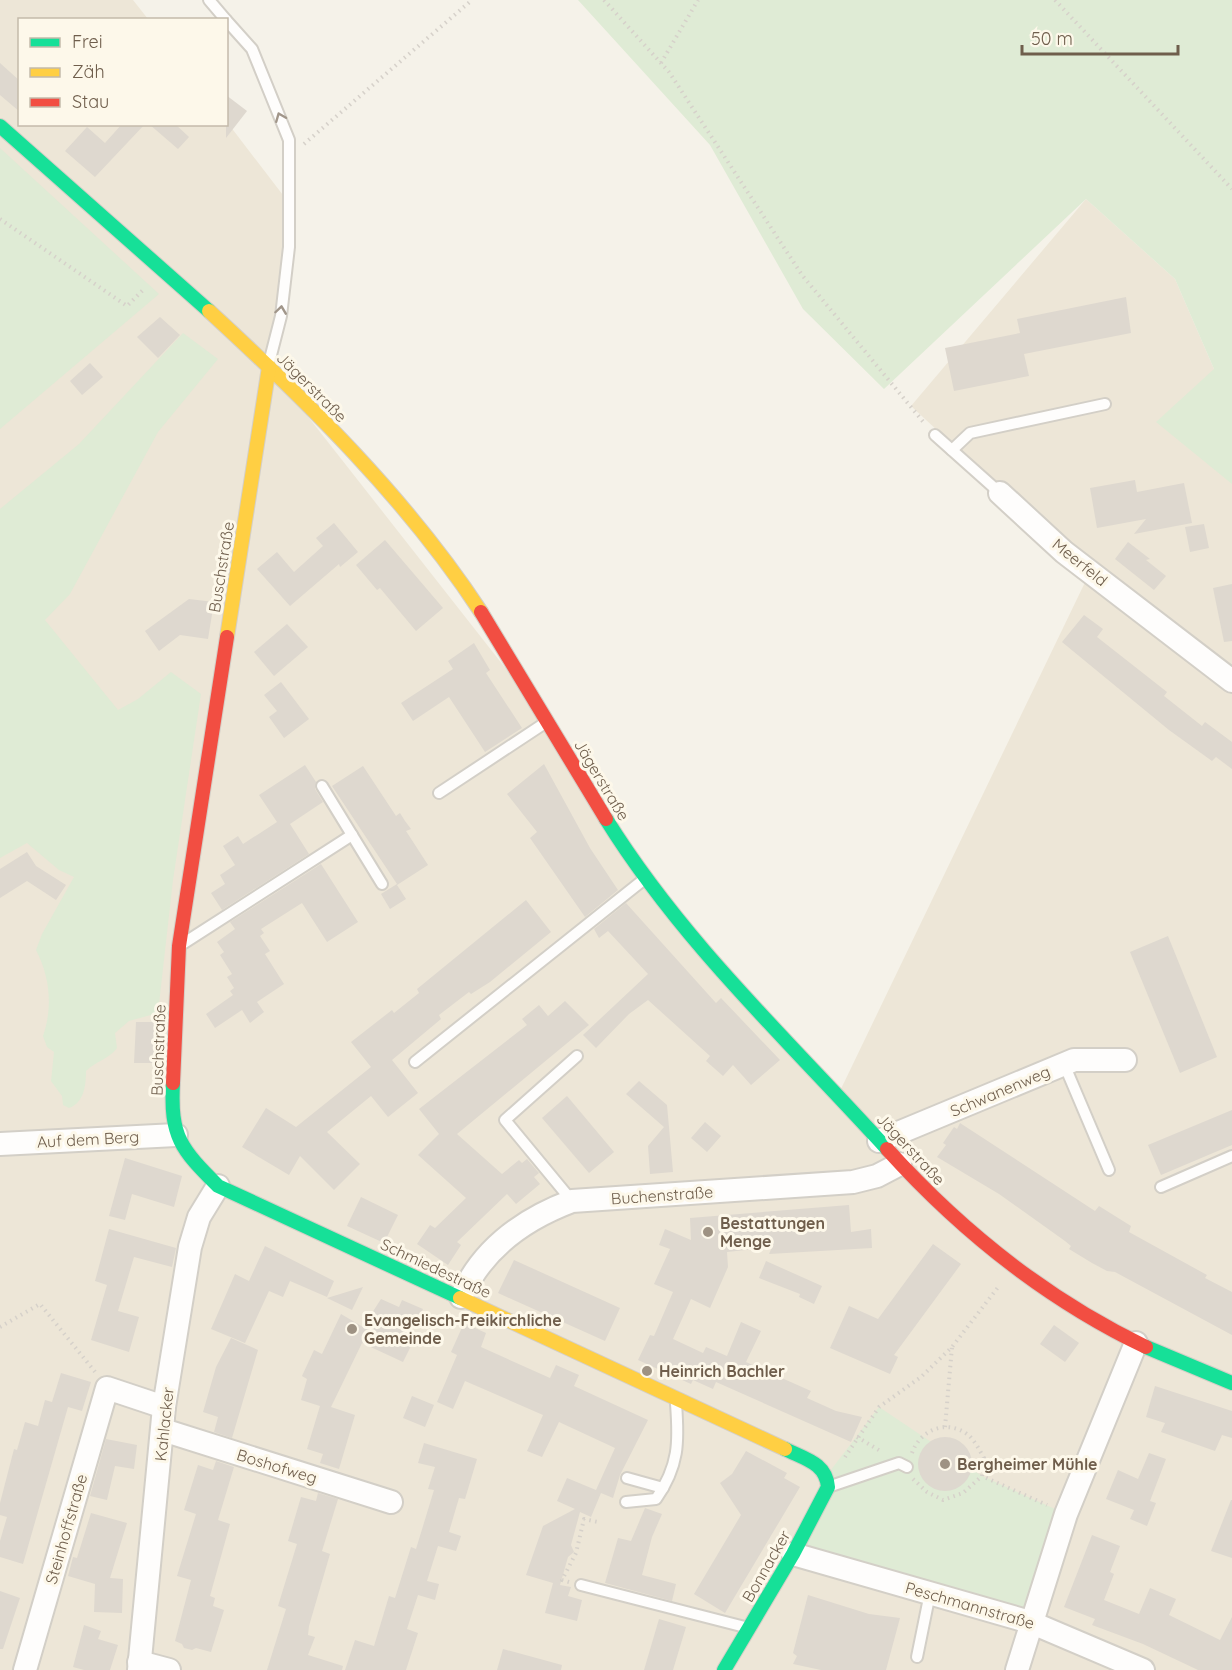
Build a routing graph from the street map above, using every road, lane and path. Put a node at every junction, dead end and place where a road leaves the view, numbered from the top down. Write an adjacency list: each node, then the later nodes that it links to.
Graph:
1 (209, 0): 6 (lane, Buschstraße)
2 (472, 0): 10 (path)
3 (604, 0): 8 (path)
4 (698, 0): 8 (path)
5 (1055, 0): 11 (path)
6 (224, 18)
7 (228, 22): 10 (lane, Buschstraße, one-way to 7)
8 (661, 63): 16 (path)
9 (0, 126): 13 (street, Jägerstraße)
10 (289, 155): 14 (lane, Buschstraße, one-way to 10)
11 (1232, 189)
12 (0, 219): 13 (path)
13 (162, 270): 14 (street, Jägerstraße)
14 (268, 367): 20 (street, Jägerstraße); 26 (street, Buschstraße)
15 (1105, 404): 17 (lane)
16 (935, 435): 17 (lane, Meerfeld)
17 (952, 450): 18 (lane, Meerfeld)
18 (1000, 493): 19 (street, Meerfeld)
19 (1232, 681)
20 (547, 721): 22 (lane); 24 (street, Jägerstraße)
21 (322, 786): 23 (lane)
22 (439, 793)
23 (352, 835): 25 (lane); 26 (lane)
24 (645, 879): 29 (lane); 32 (street, Jägerstraße)
25 (382, 884)
26 (179, 946): 31 (street, Buschstraße)
27 (577, 1056): 39 (lane)
28 (1125, 1060): 30 (street, Schwanenweg)
29 (415, 1062)
30 (1064, 1064): 32 (street, Schwanenweg); 36 (lane)
31 (176, 1135): 33 (street, Auf dem Berg); 37 (street, Schmiedestraße)
32 (879, 1140): 35 (street, Jägerstraße)
33 (0, 1144)
34 (1232, 1156): 38 (lane)
35 (900, 1164): 39 (street, Buchenstraße); 40 (street, Jägerstraße)
36 (1109, 1170)
37 (218, 1185): 41 (street, Schmiedestraße); 48 (street, Kahlacker)
38 (1161, 1187)
39 (572, 1201): 41 (street, Buchenstraße)
40 (1014, 1266): 43 (street, Jägerstraße); 44 (path)
41 (461, 1297): 47 (street, Schmiedestraße)
42 (0, 1327): 46 (path)
43 (1136, 1343): 45 (street, Jägerstraße); 59 (street)
44 (952, 1347): 49 (path); 51 (path)
45 (1232, 1383)
46 (107, 1388): 48 (street); 68 (street, Steinhoffstraße)
47 (676, 1397): 55 (street, Schmiedestraße); 56 (lane)
48 (164, 1407): 50 (street, Kahlacker)
49 (945, 1427): 52 (path); 53 (path)
50 (164, 1430): 57 (street, Boshofweg); 67 (street, Kahlacker)
51 (857, 1437): 52 (path); 55 (path)
52 (903, 1465): 53 (path); 55 (lane)
53 (982, 1476): 59 (path)
54 (627, 1478): 56 (lane)
55 (828, 1481): 61 (street, Bonnacker)
56 (663, 1488): 58 (lane)
57 (391, 1502)
58 (626, 1502)
59 (1066, 1514): 64 (street)
60 (598, 1522): 62 (path)
61 (793, 1554): 63 (street, Peschmannstraße); 65 (street, Bonnacker)
62 (581, 1585): 65 (lane)
63 (930, 1593): 64 (street, Peschmannstraße); 66 (lane)
64 (1030, 1622): 71 (street); 72 (street, Peschmannstraße)
65 (749, 1628): 70 (street, Bonnacker)
66 (917, 1657)
67 (139, 1666): 69 (street)
68 (25, 1670)
69 (169, 1670)
70 (724, 1670)
71 (1017, 1670)
72 (1143, 1670)

